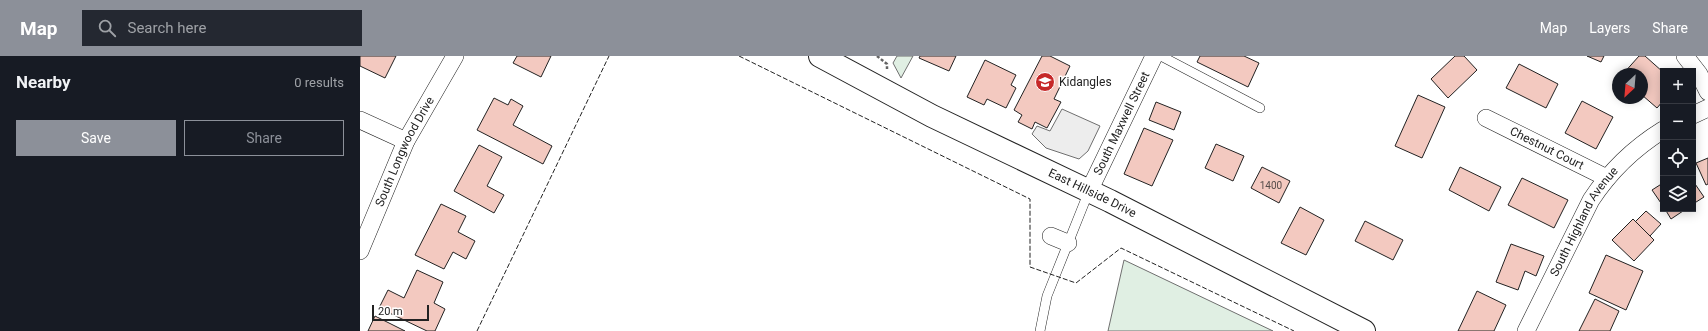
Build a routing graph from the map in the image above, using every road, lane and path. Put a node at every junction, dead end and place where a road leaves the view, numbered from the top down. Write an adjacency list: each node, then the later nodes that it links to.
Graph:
1 (455, 56): 15 (street, South Longwood Drive)
2 (820, 56): 17 (main road, East Hillside Drive)
3 (877, 56): 7 (path)
4 (1154, 56): 17 (street, South Maxwell Street)
5 (1161, 56): 9 (lane)
6 (1685, 56): 8 (street)
7 (887, 64)
8 (1708, 92)
9 (1260, 108)
10 (1708, 108): 11 (street)
11 (1696, 114)
12 (1486, 118): 16 (street, Chestnut Court)
13 (360, 120): 15 (street)
14 (1660, 132): 16 (street, South Highland Avenue)
15 (406, 141): 20 (street, South Longwood Drive)
16 (1607, 178): 23 (street, South Highland Avenue)
17 (1089, 191): 19 (lane); 22 (main road, East Hillside Drive)
18 (1051, 236): 19 (street)
19 (1068, 243): 21 (lane)
20 (360, 251)
21 (1040, 331)
22 (1364, 331)
23 (1526, 331)

